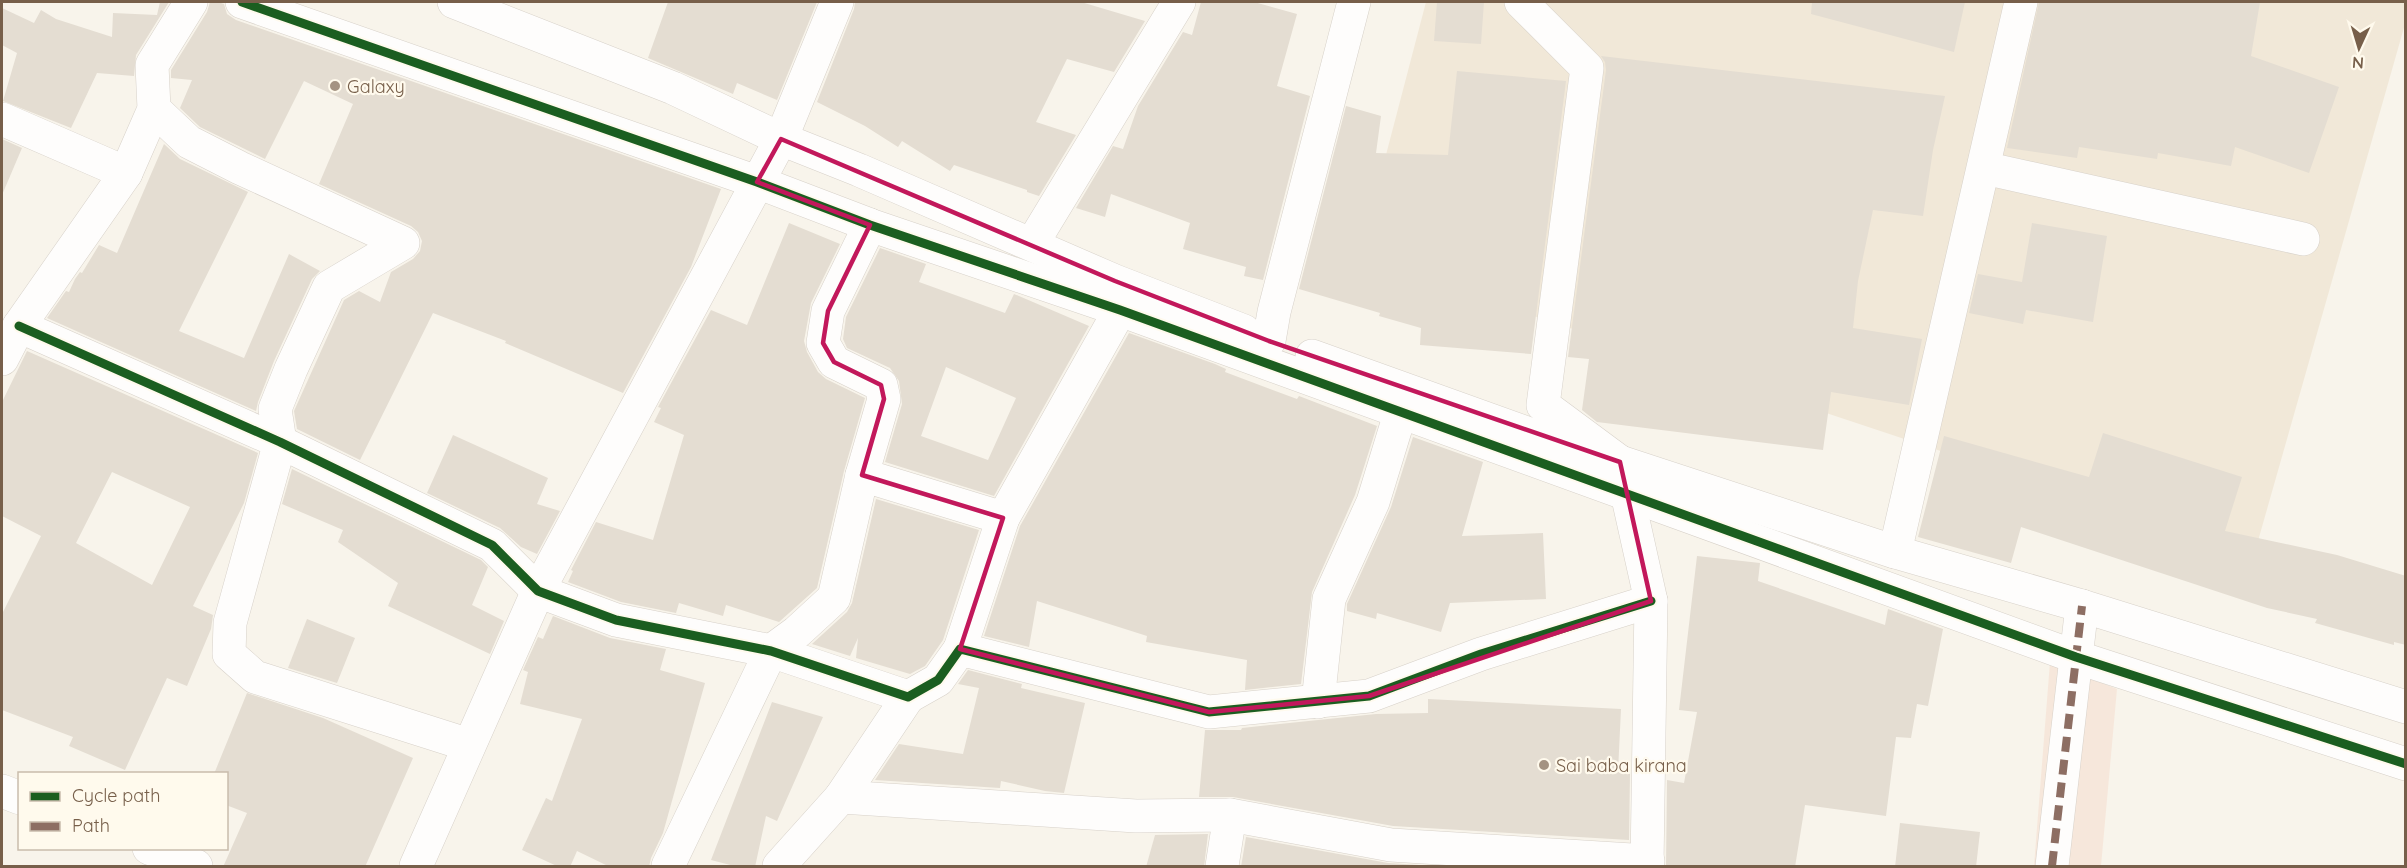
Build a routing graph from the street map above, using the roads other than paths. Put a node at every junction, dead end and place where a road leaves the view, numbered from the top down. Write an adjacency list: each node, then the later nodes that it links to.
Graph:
1 (191, 2): 9 (street)
2 (242, 2): 14 (street)
3 (454, 2): 11 (street)
4 (837, 2): 11 (street)
5 (1179, 2): 17 (street)
6 (1354, 2): 20 (street)
7 (1521, 2): 24 (street)
8 (2021, 2): 12 (street)
9 (153, 109): 13 (street); 23 (street)
10 (2, 119): 13 (street)
11 (781, 139): 14 (street); 17 (street)
12 (1984, 168): 16 (street); 28 (street)
13 (126, 172): 19 (street)
14 (757, 182): 15 (street); 29 (street)
15 (870, 225): 18 (street); 25 (street)
16 (2303, 239)
17 (1032, 244): 18 (street)
18 (1117, 296): 20 (street); 22 (street); 27 (street)
19 (19, 326): 21 (street); 23 (street)
20 (1269, 341): 22 (street)
21 (2, 359)
22 (1404, 400): 24 (street); 26 (street); 36 (street)
23 (280, 442): 29 (street); 38 (street)
24 (1620, 462): 26 (street); 28 (street)
25 (862, 475): 27 (street); 33 (street)
26 (1627, 494): 30 (street); 34 (street)
27 (1003, 518): 32 (street)
28 (1895, 552): 31 (street)
29 (538, 591): 33 (street); 38 (street)
30 (1651, 601): 36 (street); 45 (street)
31 (2082, 606): 34 (street); 37 (street)
32 (960, 649): 35 (street); 36 (street)
33 (771, 651): 35 (street); 48 (street)
34 (2076, 657): 39 (street); 51 (street)
35 (908, 697): 42 (street)
36 (1318, 702)
37 (2406, 707)
38 (469, 745): 47 (street)
39 (2406, 764)
40 (2, 791): 41 (street)
41 (18, 797)
42 (841, 797): 43 (street); 49 (street)
43 (1230, 815): 45 (street); 50 (street)
44 (152, 850): 46 (street)
45 (1647, 864)
46 (196, 867)
47 (416, 867)
48 (668, 867)
49 (779, 867)
50 (1222, 867)
51 (2052, 867)

